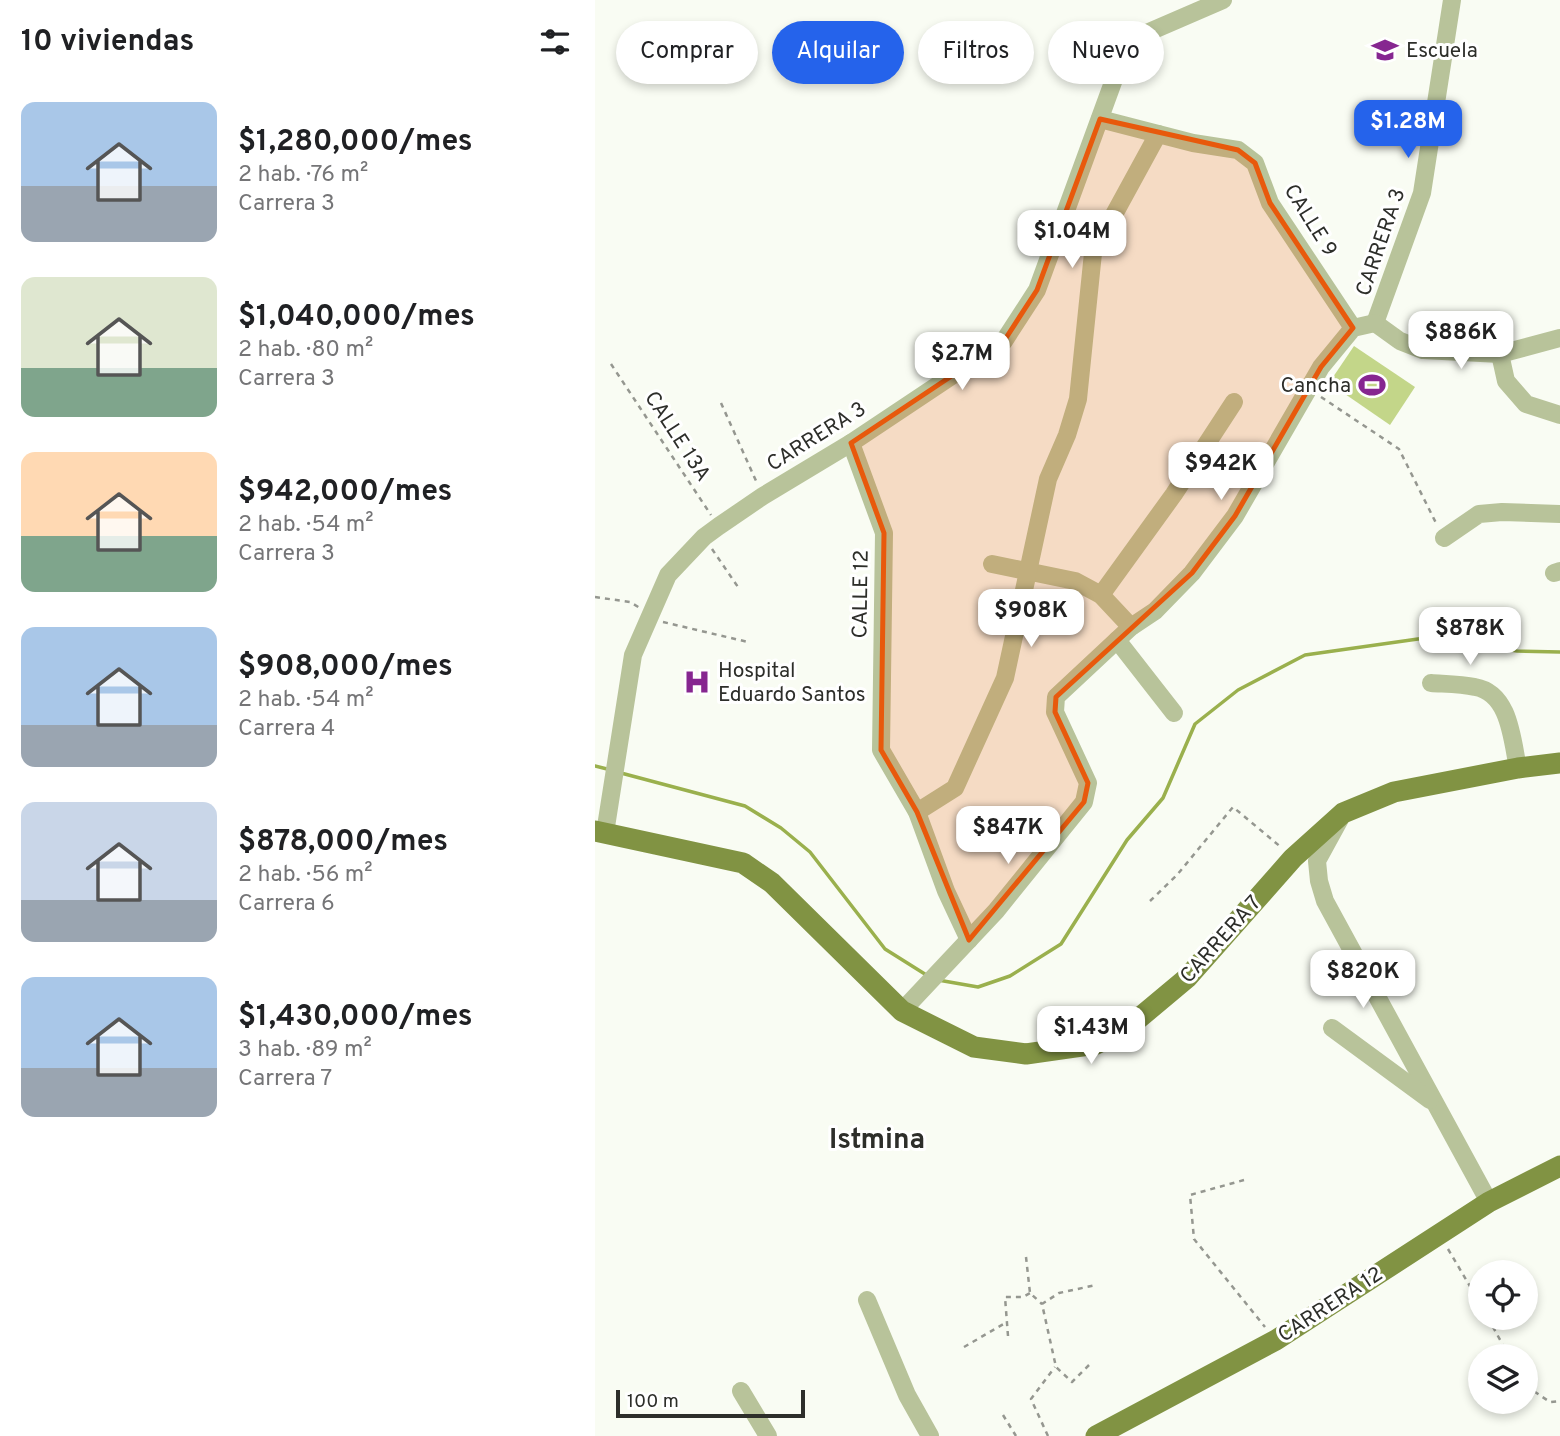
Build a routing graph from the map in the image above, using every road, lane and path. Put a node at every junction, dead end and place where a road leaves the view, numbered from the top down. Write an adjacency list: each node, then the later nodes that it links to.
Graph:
1 (1223, 0): 3 (street, CARRERA 3)
2 (1453, 0): 5 (street, CARRERA 3)
3 (1100, 119): 4 (street, CALLE 9); 14 (street, CARRERA 3)
4 (1158, 134): 6 (street, CALLE 9); 20 (street)
5 (1375, 323): 6 (street, CARRERA 3); 8 (street)
6 (1353, 328): 10 (street)
7 (1560, 338): 8 (street)
8 (1500, 354): 13 (street)
9 (611, 364): 17 (path, CALLE 13A)
10 (1309, 389): 18 (path); 25 (street)
11 (1234, 402): 22 (street)
12 (721, 403): 15 (path)
13 (1560, 415)
14 (851, 443): 15 (street, CARRERA 3); 32 (street, CALLE 12)
15 (763, 496): 17 (street, CARRERA 3)
16 (1560, 514): 18 (street)
17 (711, 532): 21 (path, CALLE 13A); 24 (street, CARRERA 3)
18 (1444, 538)
19 (992, 564): 20 (street)
20 (1029, 572): 22 (street); 32 (street)
21 (740, 590)
22 (1101, 595): 25 (street)
23 (595, 597): 24 (path)
24 (651, 615): 27 (path); 34 (street, CARRERA 3)
25 (1131, 626): 26 (street)
26 (1117, 640): 29 (street); 37 (street)
27 (748, 642)
28 (1431, 683): 31 (street)
29 (1174, 713)
30 (1560, 763): 31 (main road, CARRERA 7)
31 (1518, 768): 33 (main road, CARRERA 7)
32 (917, 812): 37 (street, CALLE 12)
33 (1343, 813): 35 (main road, CARRERA 7); 40 (street)
34 (600, 832): 38 (main road, CARRERA 7)
35 (1293, 858): 36 (path); 38 (main road, CARRERA 7)
36 (1150, 901)
37 (969, 940): 38 (street)
38 (902, 1011)
39 (1332, 1028): 40 (street)
40 (1436, 1104): 43 (street)
41 (1560, 1166): 43 (main road, CARRERA 12)
42 (1244, 1180): 53 (path)
43 (1489, 1202): 44 (main road, CARRERA 12)
44 (1439, 1234): 46 (path); 53 (main road, CARRERA 12)
45 (1026, 1257): 48 (path)
46 (1468, 1283)
47 (1096, 1285): 50 (path)
48 (1030, 1293): 50 (path); 51 (path)
49 (867, 1300): 63 (street)
50 (1042, 1304): 56 (path)
51 (1007, 1322): 52 (path); 54 (path)
52 (1008, 1336)
53 (1276, 1340): 61 (main road, CARRERA 12)
54 (964, 1347)
55 (1089, 1365): 56 (path)
56 (1056, 1367): 65 (path)
57 (741, 1391): 62 (street)
58 (1538, 1394): 59 (path)
59 (1560, 1401)
60 (1003, 1415): 64 (path)
61 (1109, 1433)
62 (768, 1436)
63 (930, 1436)
64 (1016, 1436)
65 (1048, 1436)

